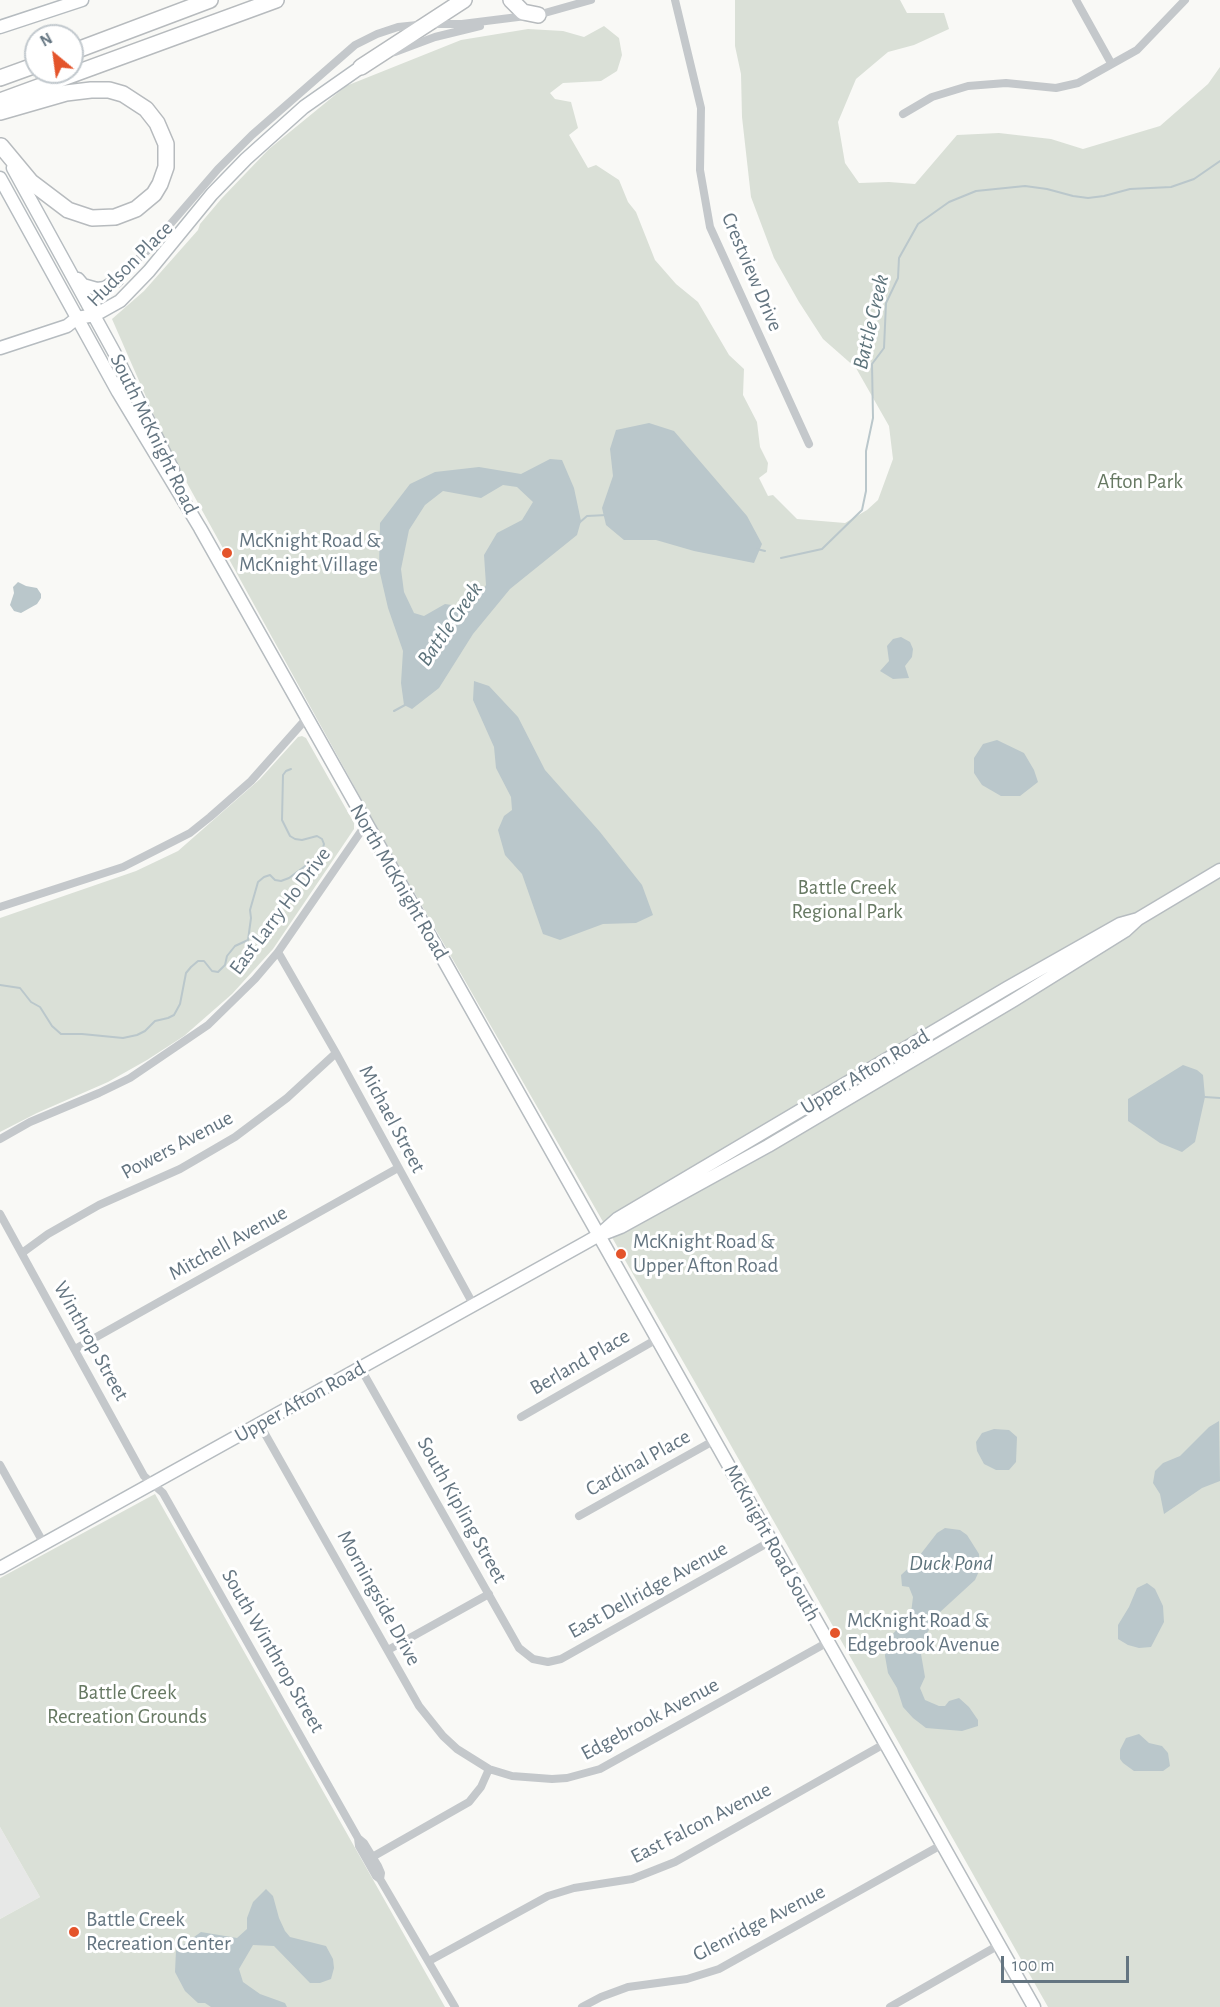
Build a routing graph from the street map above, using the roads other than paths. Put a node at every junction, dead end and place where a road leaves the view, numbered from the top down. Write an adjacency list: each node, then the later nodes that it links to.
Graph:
1 (82, 0): 12 (main road)
2 (210, 0): 13 (highway)
3 (276, 0): 18 (highway)
4 (464, 0): 11 (highway)
5 (511, 0): 10 (highway)
6 (591, 0): 10 (street, Hudson Place)
7 (675, 0): 28 (street, Crestview Drive)
8 (1076, 0): 14 (street)
9 (1185, 0): 14 (street)
10 (538, 15): 11 (street, Hudson Place); 15 (street, Hudson Place)
11 (427, 24): 15 (highway); 23 (street, Hudson Place)
12 (0, 27)
13 (84, 47)
14 (1111, 63): 19 (street)
15 (361, 67): 25 (main road, Hudson Place)
16 (24, 69): 17 (highway)
17 (0, 78)
18 (1, 105): 20 (highway)
19 (903, 114)
20 (0, 145): 22 (main road, South McKnight Road)
21 (0, 178): 26 (main road, South McKnight Road)
22 (69, 269): 23 (main road); 24 (main road, South McKnight Road)
23 (117, 280): 24 (street, Hudson Place)
24 (88, 303): 25 (main road, South McKnight Road); 26 (street, Hudson Place)
25 (95, 315): 26 (main road, Hudson Place); 29 (main road, South McKnight Road)
26 (77, 318): 27 (main road); 29 (main road, South McKnight Road)
27 (0, 348)
28 (809, 444)
29 (200, 528): 30 (main road, North McKnight Road)
30 (306, 719): 31 (main road, North McKnight Road); 33 (street)
31 (366, 824): 34 (street, East Larry Ho Drive); 39 (main road, North McKnight Road)
32 (1220, 870): 39 (main road, Upper Afton Road)
33 (0, 907)
34 (278, 952): 35 (street, Michael Street); 36 (street, East Larry Ho Drive)
35 (336, 1053): 37 (street, Michael Street); 40 (street, Powers Avenue)
36 (0, 1138)
37 (398, 1168): 41 (street, Michael Street); 43 (street, Mitchell Avenue)
38 (0, 1214): 40 (street, Winthrop Street)
39 (599, 1235): 41 (main road, Upper Afton Road); 42 (main road, McKnight Road South)
40 (22, 1252): 43 (street, Winthrop Street)
41 (473, 1304): 44 (main road, Upper Afton Road)
42 (657, 1339): 45 (street, Berland Place); 47 (main road, McKnight Road South)
43 (75, 1349): 49 (street, Winthrop Street)
44 (361, 1369): 46 (main road, Upper Afton Road); 54 (street, South Kipling Street)
45 (521, 1417)
46 (260, 1425): 49 (main road, Upper Afton Road); 56 (street, Morningside Drive)
47 (715, 1440): 50 (street, Cardinal Place); 51 (main road, McKnight Road South)
48 (0, 1465): 52 (street)
49 (153, 1483): 52 (main road, Upper Afton Road); 61 (street, South Winthrop Street)
50 (579, 1516)
51 (771, 1541): 55 (main road, McKnight Road South); 57 (street, East Dellridge Avenue)
52 (44, 1544): 53 (main road, Upper Afton Road)
53 (0, 1568)
54 (489, 1594): 56 (street); 57 (street, South Kipling Street)
55 (828, 1642): 58 (main road, McKnight Road South); 59 (street, Edgebrook Avenue)
56 (388, 1650): 59 (street, Morningside Drive)
57 (539, 1661)
58 (886, 1743): 60 (main road, McKnight Road South); 63 (street, East Falcon Avenue)
59 (489, 1769): 61 (street)
60 (943, 1844): 62 (main road, McKnight Road South); 65 (street, Glenridge Avenue)
61 (369, 1859): 63 (street, South Winthrop Street)
62 (999, 1945): 66 (street); 67 (main road, McKnight Road South)
63 (429, 1961): 64 (street, South Winthrop Street)
64 (455, 2007)
65 (582, 2007)
66 (890, 2007)
67 (1034, 2007)

